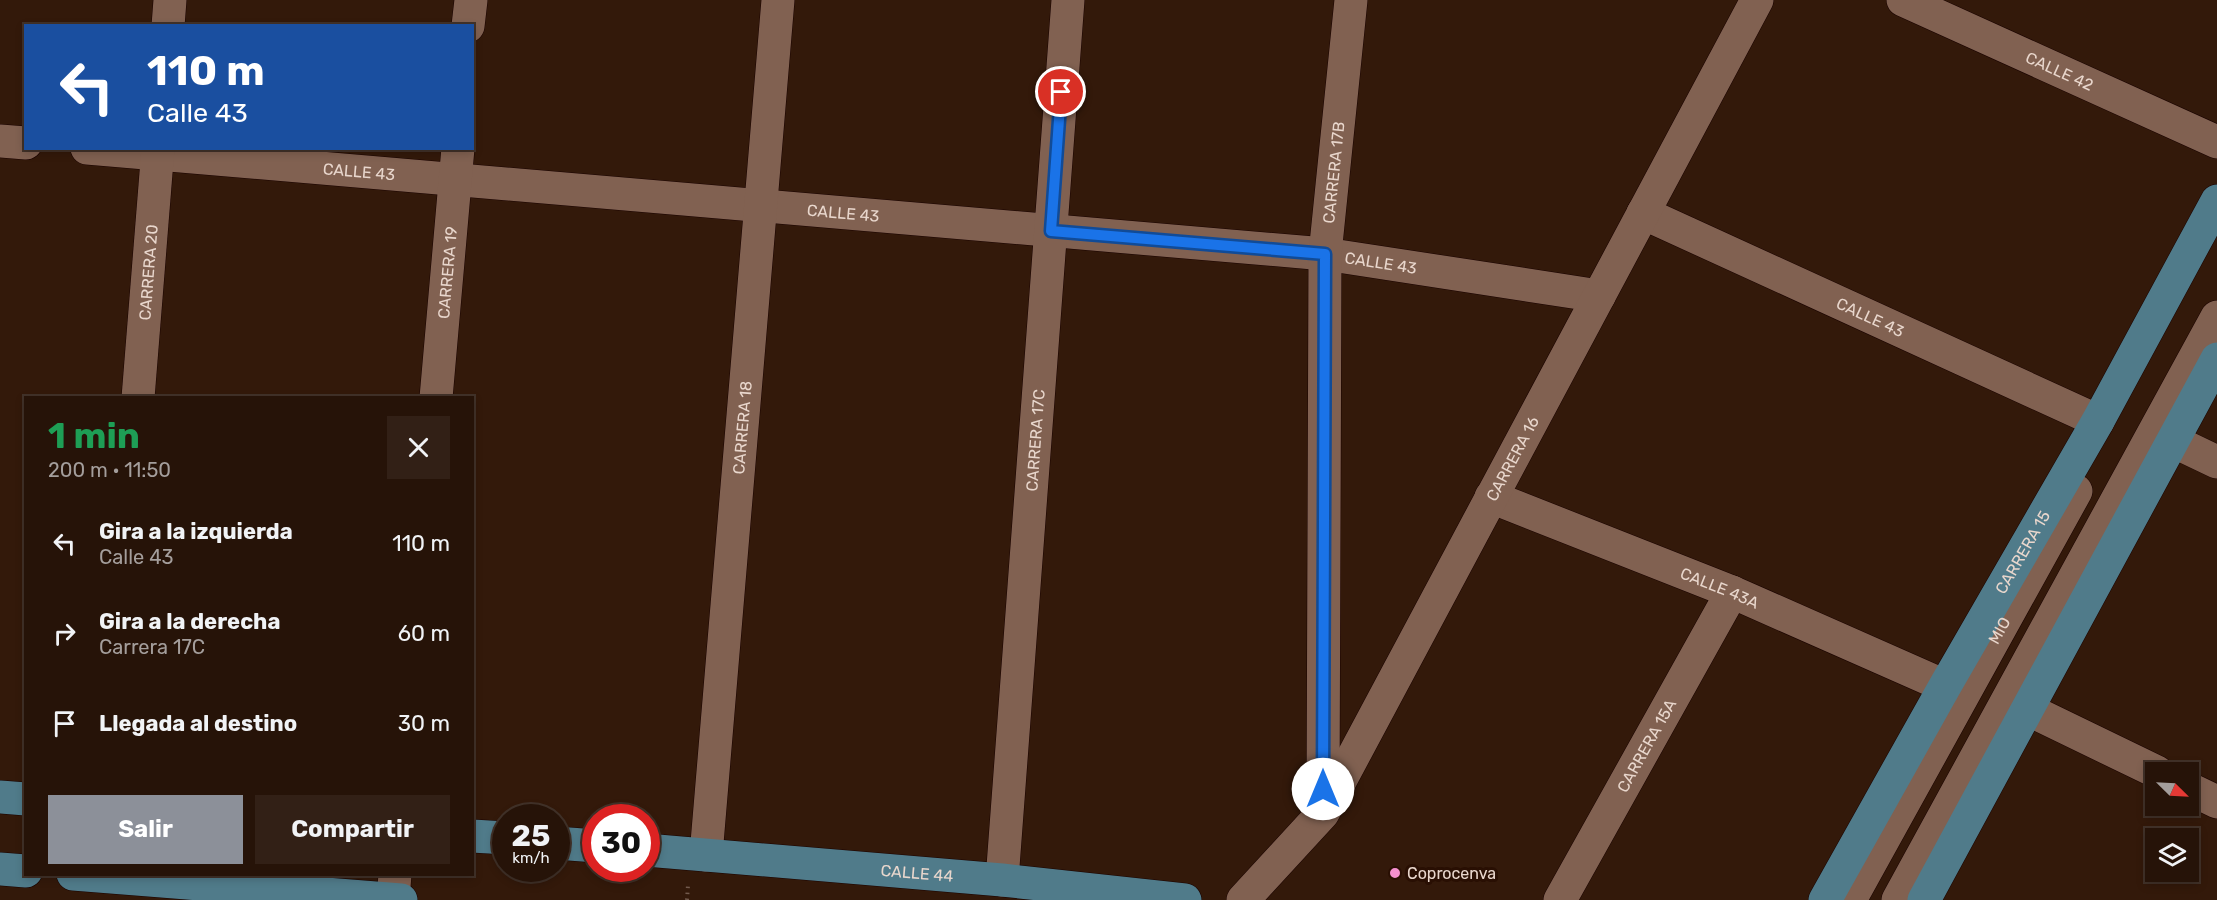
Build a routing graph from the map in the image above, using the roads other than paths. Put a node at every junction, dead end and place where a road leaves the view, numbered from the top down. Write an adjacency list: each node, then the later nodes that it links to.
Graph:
1 (170, 0): 8 (street)
2 (471, 0): 9 (street)
3 (778, 0): 17 (street, CARRERA 18)
4 (1068, 0): 19 (street, CARRERA 17C)
5 (1351, 0): 21 (street, CARRERA 17B)
6 (1757, 0): 18 (street, CARRERA 16)
7 (1903, 0): 11 (street, CALLE 42)
8 (168, 24)
9 (468, 24)
10 (0, 141): 12 (street)
11 (2217, 142)
12 (24, 143)
13 (122, 150): 14 (street, CALLE 43)
14 (158, 152): 15 (street, CALLE 43); 25 (street, CARRERA 20)
15 (456, 164): 17 (street, CALLE 43); 26 (street, CARRERA 19)
16 (2217, 201): 27 (main road, CARRERA 15)
17 (760, 206): 19 (street, CALLE 43); 43 (street, CARRERA 18)
18 (1643, 213): 22 (street, CARRERA 16); 27 (street, CALLE 43)
19 (1051, 231): 21 (street, CALLE 43); 48 (street, CARRERA 17C)
20 (2217, 234): 55 (street, MIO)
21 (1325, 254): 22 (street, CALLE 43); 39 (street, CARRERA 17B)
22 (1599, 296): 30 (street, CARRERA 16)
23 (2217, 317): 56 (street)
24 (2217, 360): 28 (main road)
25 (138, 396)
26 (436, 396)
27 (2098, 421): 32 (main road, CARRERA 15)
28 (2173, 441): 29 (street); 33 (main road)
29 (2217, 462)
30 (1491, 497): 31 (street, CALLE 43A); 39 (street, CARRERA 16)
31 (1732, 592): 32 (street, CALLE 43A); 53 (street, CARRERA 15A)
32 (1945, 686): 54 (main road, CARRERA 15)
33 (2027, 709): 34 (street); 57 (main road)
34 (2145, 766)
35 (2199, 793): 38 (street)
36 (0, 797): 37 (main road)
37 (24, 799)
38 (2217, 802)
39 (1323, 813): 52 (street, CARRERA 16)
40 (474, 836): 41 (main road)
41 (492, 837)
42 (660, 851): 43 (main road, CALLE 44)
43 (706, 855): 48 (main road, CALLE 44)
44 (0, 869): 45 (main road)
45 (24, 871)
46 (98, 876): 49 (main road)
47 (396, 876): 49 (street)
48 (1002, 880): 51 (main road, CALLE 44)
49 (393, 900): 50 (main road)
50 (401, 900)
51 (1185, 900)
52 (1243, 900)
53 (1560, 900)
54 (1825, 900)
55 (1850, 900)
56 (1898, 900)
57 (1924, 900)

